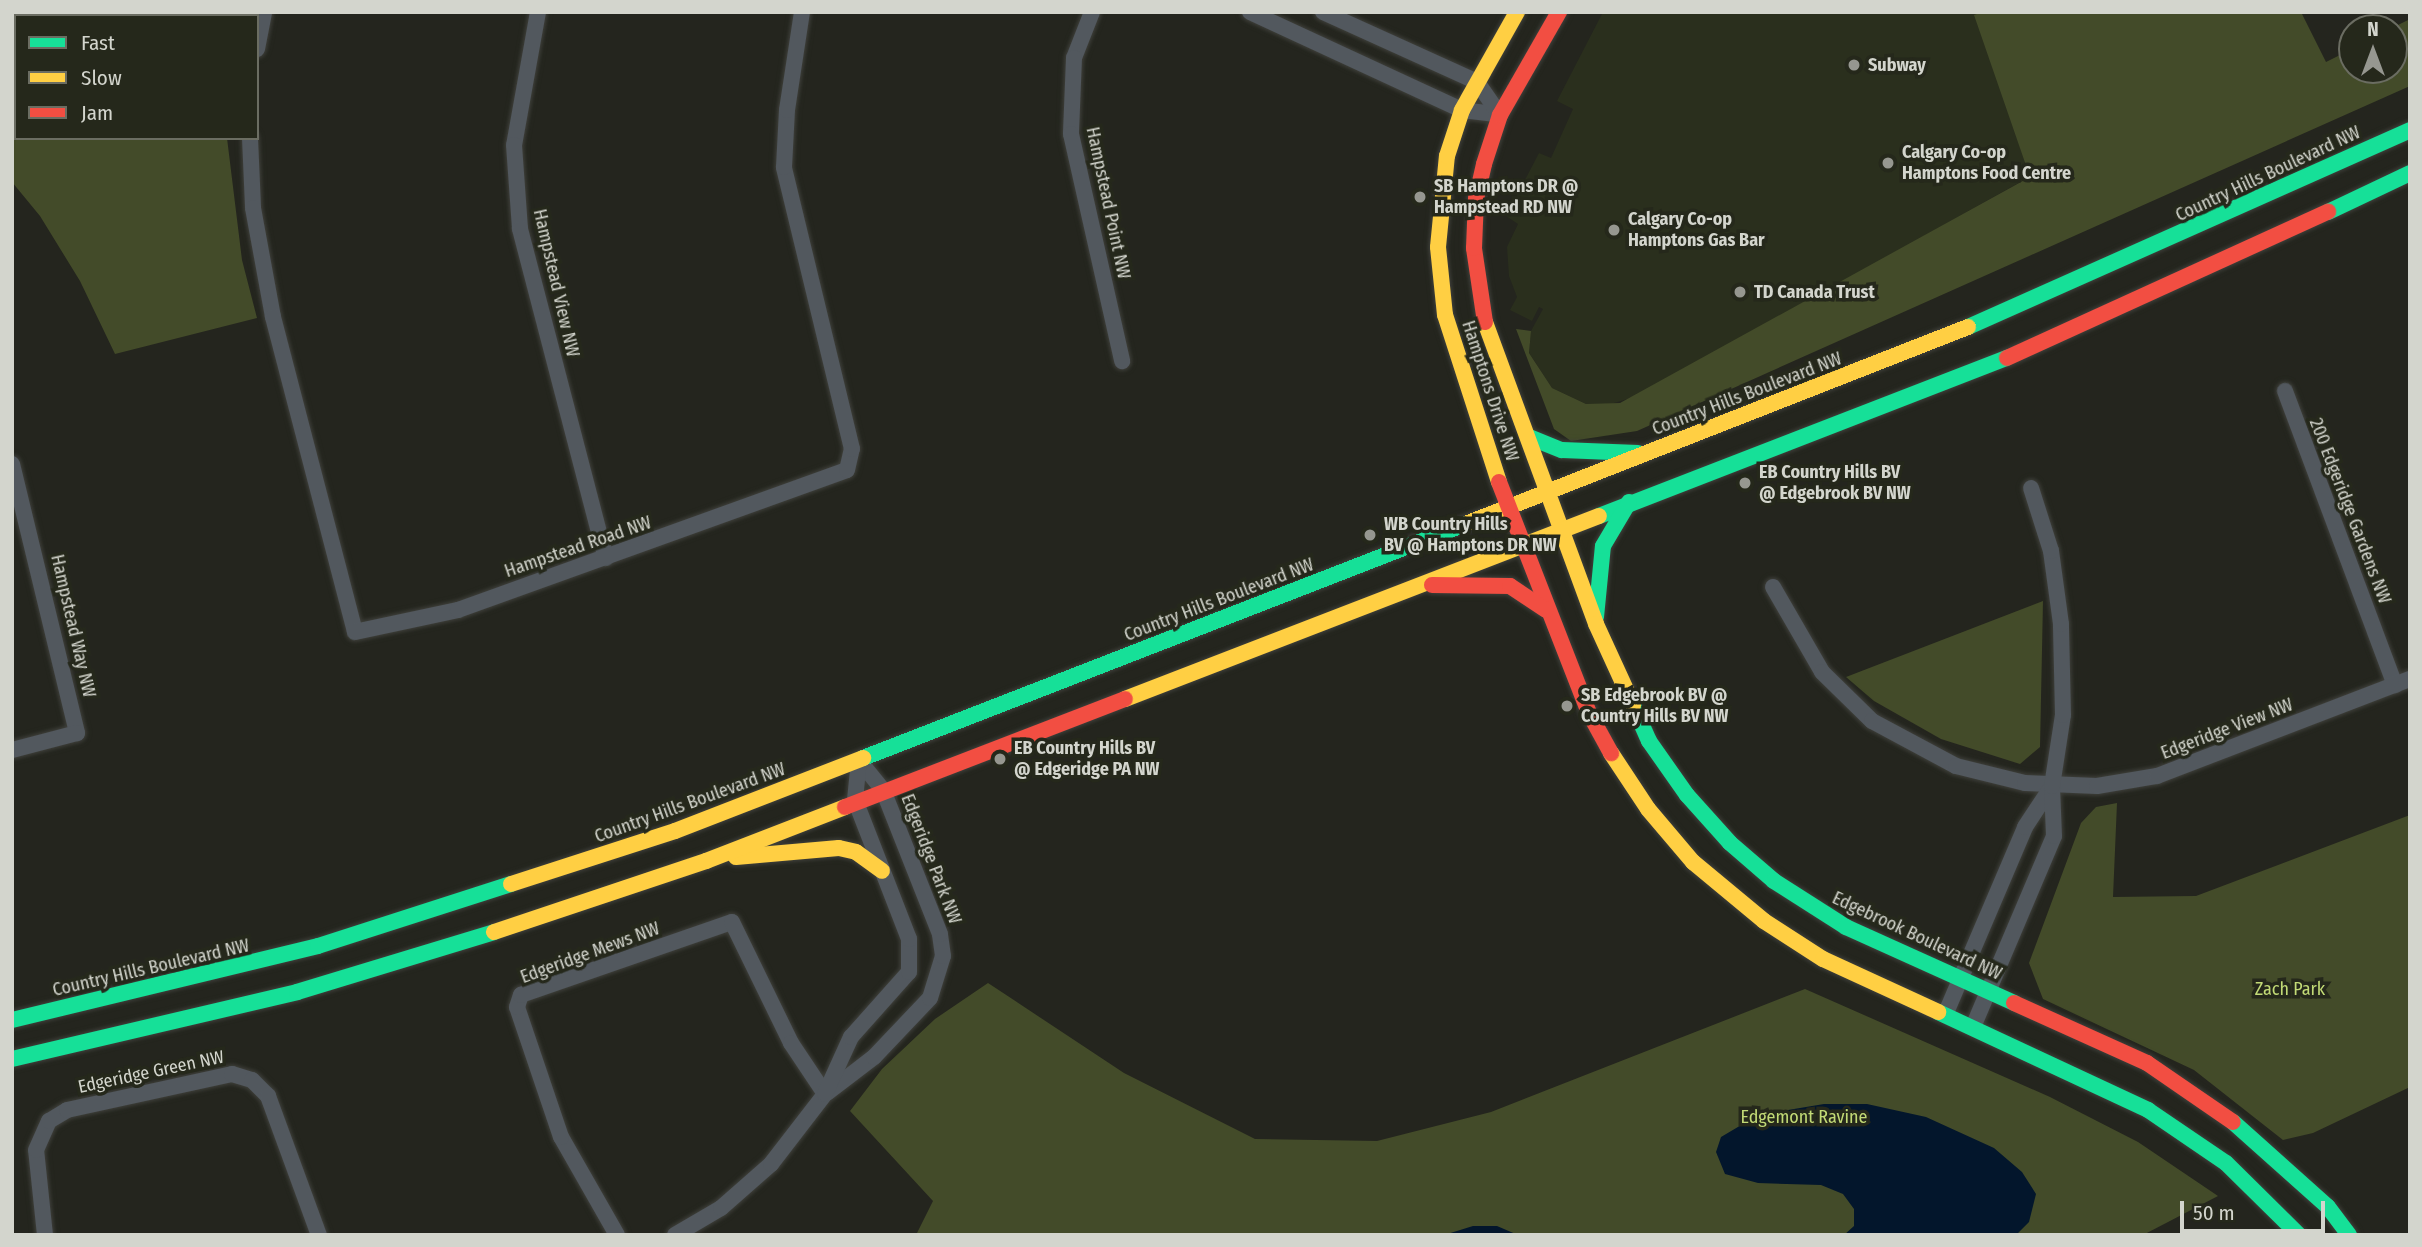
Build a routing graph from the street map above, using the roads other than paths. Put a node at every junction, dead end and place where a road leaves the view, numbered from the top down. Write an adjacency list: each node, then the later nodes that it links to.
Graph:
1 (264, 12): 9 (street)
2 (538, 12): 28 (street, Hampstead View NW)
3 (802, 12): 28 (street, Hampstead Road NW)
4 (1091, 12): 16 (street, Hampstead Point NW)
5 (1250, 12): 11 (street)
6 (1323, 12): 10 (street)
7 (1517, 12): 10 (main road, Hamptons Drive NW)
8 (1559, 12): 12 (main road, Hamptons Drive NW)
9 (259, 38)
10 (1477, 82): 11 (main road, Hamptons Drive NW); 12 (street)
11 (1462, 110): 12 (street); 25 (main road, Hamptons Drive NW)
12 (1500, 115): 18 (main road, Hamptons Drive NW)
13 (2410, 130): 19 (main road, Country Hills Boulevard NW)
14 (250, 140): 28 (street, Hampstead Road NW)
15 (2410, 173): 23 (main road)
16 (1122, 361)
17 (2284, 391): 33 (street, 200 Edgeridge Gardens NW)
18 (1529, 437): 19 (main road); 22 (main road, Hamptons Drive NW)
19 (1651, 453): 22 (main road, Country Hills Boulevard NW)
20 (12, 464): 24 (street, Hampstead Way NW)
21 (2031, 488): 36 (street)
22 (1549, 492): 25 (main road, Country Hills Boulevard NW); 26 (main road, Hamptons Drive NW)
23 (1630, 501): 26 (main road); 32 (main road)
24 (19, 507): 34 (street, Hampstead Way NW)
25 (1509, 507): 27 (main road, Hamptons Drive NW); 35 (main road, Country Hills Boulevard NW)
26 (1559, 528): 27 (main road); 32 (main road, Edgebrook Boulevard NW)
27 (1522, 542): 29 (main road); 31 (main road)
28 (606, 558)
29 (1411, 586): 31 (main road); 37 (main road)
30 (1773, 587): 36 (street, Edgeridge View NW)
31 (1552, 619): 43 (main road)
32 (1596, 624): 41 (main road, Edgebrook Boulevard NW)
33 (2402, 682): 36 (street, Edgeridge View NW)
34 (12, 750)
35 (859, 761): 37 (street, Edgeridge Park NW); 38 (street, Edgeridge Park NW); 44 (main road, Country Hills Boulevard NW)
36 (2052, 786): 41 (street); 42 (street)
37 (883, 790): 38 (main road); 47 (street, Edgeridge Park NW)
38 (855, 800): 39 (main road); 40 (street, Edgeridge Park NW)
39 (706, 861): 40 (main road); 46 (main road)
40 (882, 871): 47 (street, Edgeridge Park NW)
41 (1961, 980): 42 (main road, Edgebrook Boulevard NW); 43 (street)
42 (1989, 992): 45 (street); 53 (main road, Edgebrook Boulevard NW)
43 (1945, 1015): 45 (main road)
44 (12, 1020)
45 (1973, 1027): 52 (main road)
46 (12, 1059)
47 (825, 1094): 50 (street, Edgeridge Mews NW); 51 (street, Edgeridge Park NW)
48 (45, 1235): 49 (street, Edgeridge Green NW)
49 (319, 1235)
50 (617, 1235)
51 (675, 1235)
52 (2299, 1235)
53 (2350, 1235)

